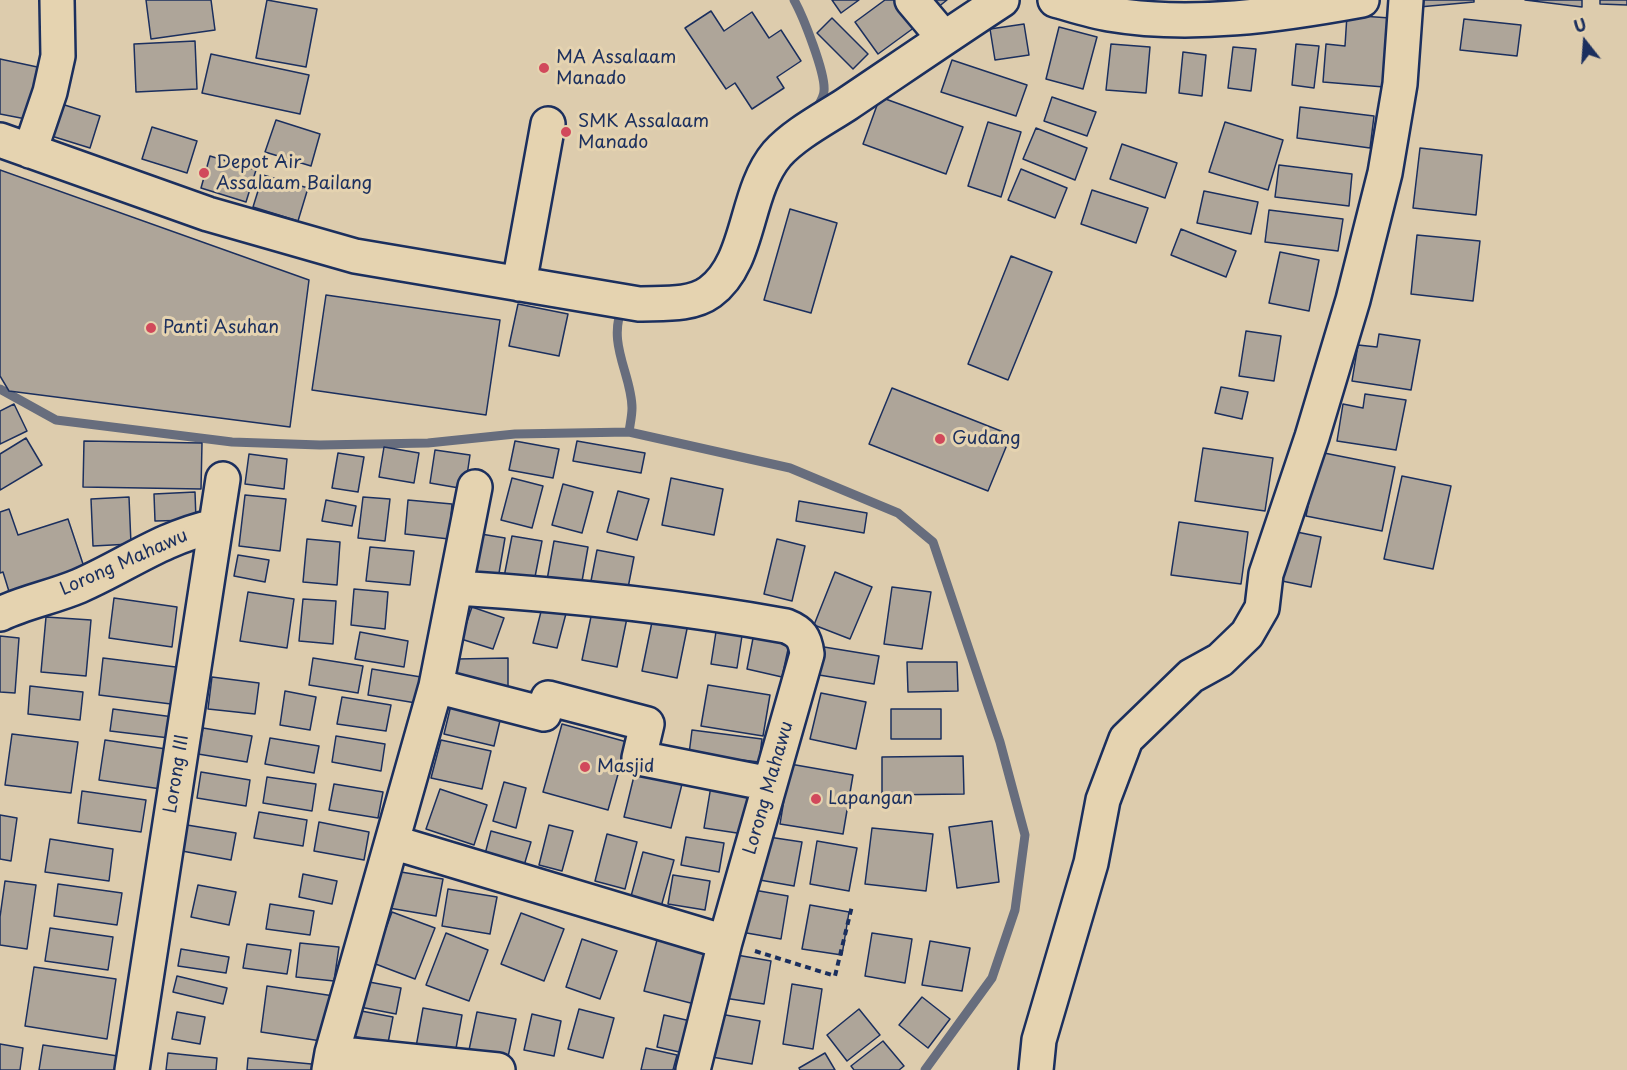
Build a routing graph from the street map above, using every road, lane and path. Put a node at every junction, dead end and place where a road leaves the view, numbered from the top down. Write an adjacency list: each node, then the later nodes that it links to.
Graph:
1 (57, 0): 9 (street)
2 (912, 0): 7 (street)
3 (1002, 0): 7 (street)
4 (1055, 0): 5 (street)
5 (1362, 0)
6 (1407, 0): 25 (street)
7 (944, 38): 10 (street)
8 (548, 124): 10 (street)
9 (15, 146): 10 (street)
10 (519, 284)
11 (223, 479): 13 (street, Lorong III)
12 (475, 487): 14 (street)
13 (215, 526): 15 (street, Lorong Mahawu); 22 (street, Lorong III)
14 (457, 588): 16 (street); 17 (street, Lorong Mahawu)
15 (0, 614)
16 (436, 686): 17 (street); 18 (street)
17 (770, 784): 20 (street, Lorong Mahawu)
18 (392, 842): 20 (street); 21 (street)
19 (852, 906): 20 (path)
20 (725, 942): 24 (street, Lorong Mahawu)
21 (330, 1061): 23 (street)
22 (132, 1070)
23 (498, 1070)
24 (693, 1070)
25 (1035, 1070)

